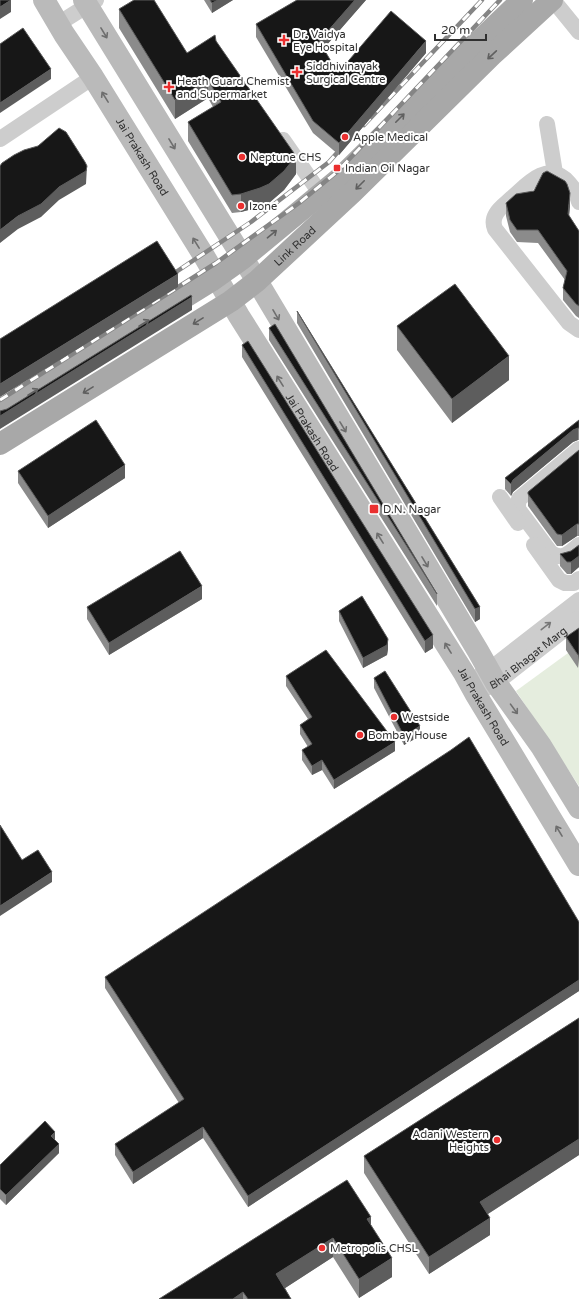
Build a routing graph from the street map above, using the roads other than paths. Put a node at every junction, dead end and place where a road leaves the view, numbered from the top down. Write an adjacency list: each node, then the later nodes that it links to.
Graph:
1 (44, 0): 5 (main road, Jai Prakash Road)
2 (522, 0): 13 (main road, Link Road, one-way to 2)
3 (552, 0): 6 (street); 13 (main road, Link Road, one-way to 13)
4 (90, 2): 5 (street); 14 (main road, Jai Prakash Road, one-way to 14)
5 (58, 24): 7 (main road, Jai Prakash Road)
6 (579, 32)
7 (93, 77): 10 (street); 15 (main road, Jai Prakash Road, one-way to 7)
8 (547, 124): 11 (street)
9 (276, 130): 13 (street)
10 (0, 139)
11 (555, 173): 12 (street); 18 (street)
12 (579, 202)
13 (326, 203): 14 (main road, Link Road, one-way to 13); 16 (main road, Link Road)
14 (242, 258): 15 (main road, Link Road); 16 (main road, Jai Prakash Road)
15 (216, 277): 17 (main road, Jai Prakash Road); 19 (main road, Link Road, one-way to 15)
16 (257, 282): 17 (main road, Link Road); 28 (main road, Jai Prakash Road, one-way to 28)
17 (231, 301): 20 (main road, Link Road, one-way to 20); 29 (main road, Jai Prakash Road, one-way to 17)
18 (579, 330)
19 (0, 412)
20 (0, 444)
21 (579, 450): 23 (street)
22 (500, 497): 24 (street)
23 (579, 546)
24 (579, 579)
25 (579, 600): 27 (street, one-way to 25)
26 (579, 618): 27 (street, Bhai Bhagat Marg)
27 (527, 649): 28 (street, Bhai Bhagat Marg)
28 (492, 676): 29 (street, Bhai Bhagat Marg); 30 (main road, Jai Prakash Road, one-way to 30)
29 (472, 687): 31 (main road, Jai Prakash Road, one-way to 29)
30 (579, 808)
31 (579, 865)

